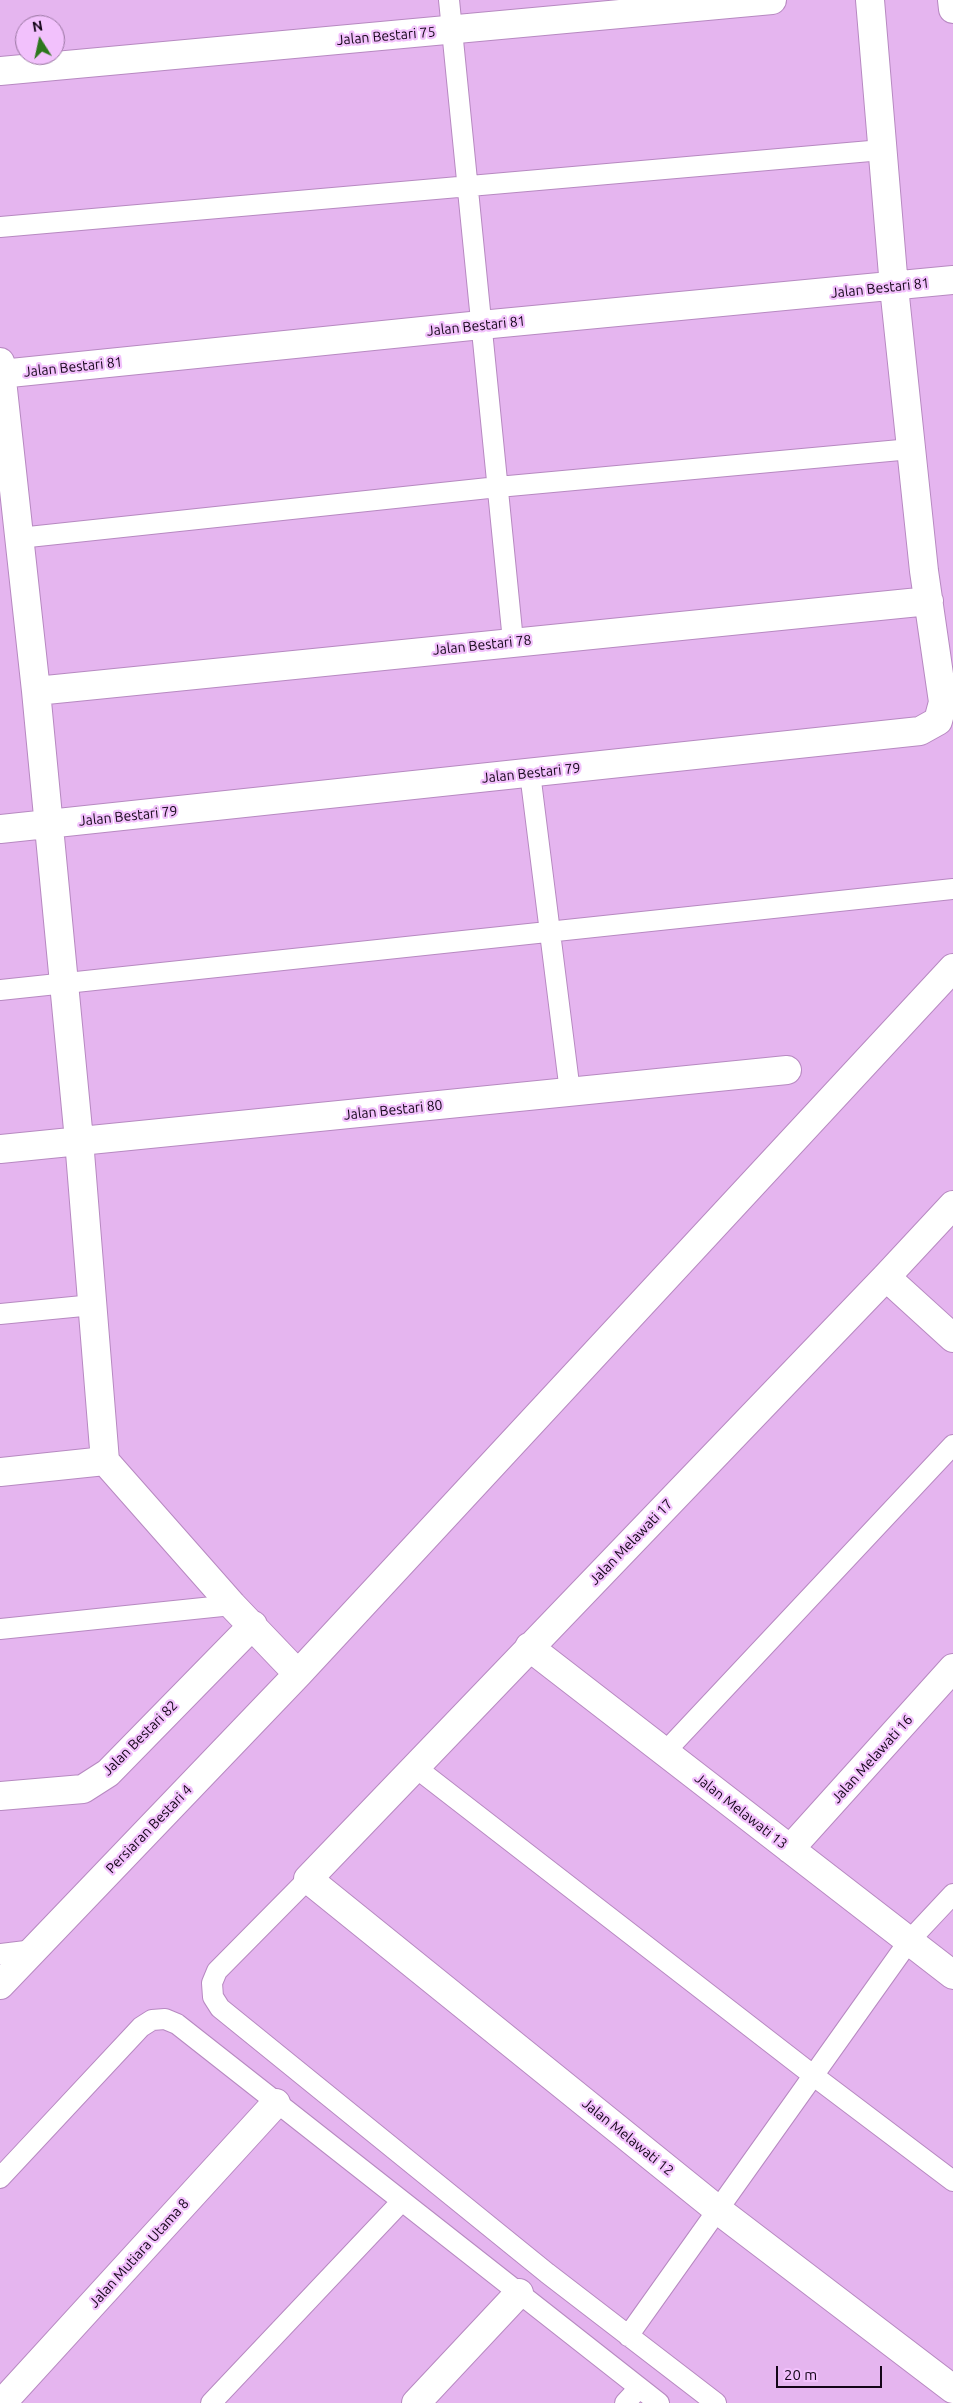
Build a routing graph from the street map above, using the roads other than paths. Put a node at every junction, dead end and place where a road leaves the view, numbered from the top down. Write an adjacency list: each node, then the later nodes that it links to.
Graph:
1 (449, 0): 6 (lane)
2 (772, 0): 6 (street, Jalan Bestari 75)
3 (870, 0): 8 (street, Jalan Bestari 79)
4 (952, 0): 5 (street)
5 (953, 9)
6 (452, 30): 7 (street, Jalan Bestari 75); 9 (lane)
7 (0, 71)
8 (882, 150): 9 (lane); 12 (street, Jalan Bestari 79)
9 (467, 187): 10 (lane); 13 (lane)
10 (0, 227)
11 (953, 280): 12 (street, Jalan Bestari 81)
12 (894, 287): 13 (street, Jalan Bestari 81); 15 (street, Jalan Bestari 79)
13 (482, 325): 14 (street, Jalan Bestari 81); 16 (lane)
14 (0, 370): 17 (street)
15 (911, 448): 16 (lane); 18 (street, Jalan Bestari 79)
16 (498, 487): 17 (lane); 19 (lane)
17 (19, 538): 20 (street)
18 (929, 601): 19 (street, Jalan Bestari 78); 21 (street, Jalan Bestari 79)
19 (513, 642): 20 (street, Jalan Bestari 78)
20 (36, 691): 22 (street)
21 (530, 773): 22 (street, Jalan Bestari 79); 25 (lane)
22 (48, 824): 23 (street, Jalan Bestari 79); 27 (street)
23 (0, 829)
24 (953, 889): 25 (lane)
25 (550, 932): 27 (lane); 30 (lane)
26 (953, 968): 46 (street, Persiaran Bestari 4)
27 (64, 983): 28 (lane); 31 (street)
28 (0, 990)
29 (787, 1070): 30 (street, Jalan Bestari 80)
30 (570, 1092): 31 (street, Jalan Bestari 80)
31 (79, 1140): 32 (street, Jalan Bestari 80); 35 (street)
32 (0, 1149)
33 (953, 1205): 34 (street, Jalan Melawati 17)
34 (886, 1277): 37 (street); 44 (street, Jalan Melawati 17)
35 (93, 1305): 36 (lane); 39 (street)
36 (0, 1314)
37 (953, 1338)
38 (953, 1444): 47 (lane)
39 (105, 1461): 40 (street); 41 (street)
40 (0, 1472)
41 (232, 1605): 42 (street); 43 (lane)
42 (253, 1624): 46 (street); 49 (street, Jalan Bestari 82)
43 (0, 1629)
44 (529, 1647): 47 (street, Jalan Melawati 13); 48 (street, Jalan Melawati 17)
45 (953, 1668): 50 (street, Jalan Melawati 16)
46 (298, 1674): 54 (street, Persiaran Bestari 4)
47 (665, 1752): 50 (street, Jalan Melawati 13)
48 (415, 1767): 51 (street, Jalan Melawati 17); 58 (lane)
49 (0, 1796)
50 (790, 1849): 53 (street, Jalan Melawati 13)
51 (308, 1879): 63 (street, Jalan Melawati 12); 65 (lane)
52 (953, 1894): 53 (lane)
53 (909, 1941): 56 (street, Jalan Melawati 13); 58 (lane)
54 (34, 1950): 55 (lane); 57 (street, Persiaran Bestari 4)
55 (0, 1954)
56 (953, 1975)
57 (0, 1986)
58 (814, 2076): 61 (lane); 63 (lane)
59 (276, 2103): 60 (lane); 62 (lane); 68 (street, Jalan Mutiara Utama 8)
60 (0, 2178)
61 (953, 2181)
62 (402, 2201): 64 (lane); 69 (lane)
63 (718, 2210): 65 (lane); 67 (street, Jalan Melawati 12)
64 (519, 2292): 66 (lane); 70 (street)
65 (628, 2336): 73 (lane)
66 (639, 2388): 71 (lane); 72 (lane)
67 (953, 2389)
68 (2, 2403)
69 (211, 2403)
70 (416, 2403)
71 (625, 2403)
72 (659, 2403)
73 (716, 2403)

